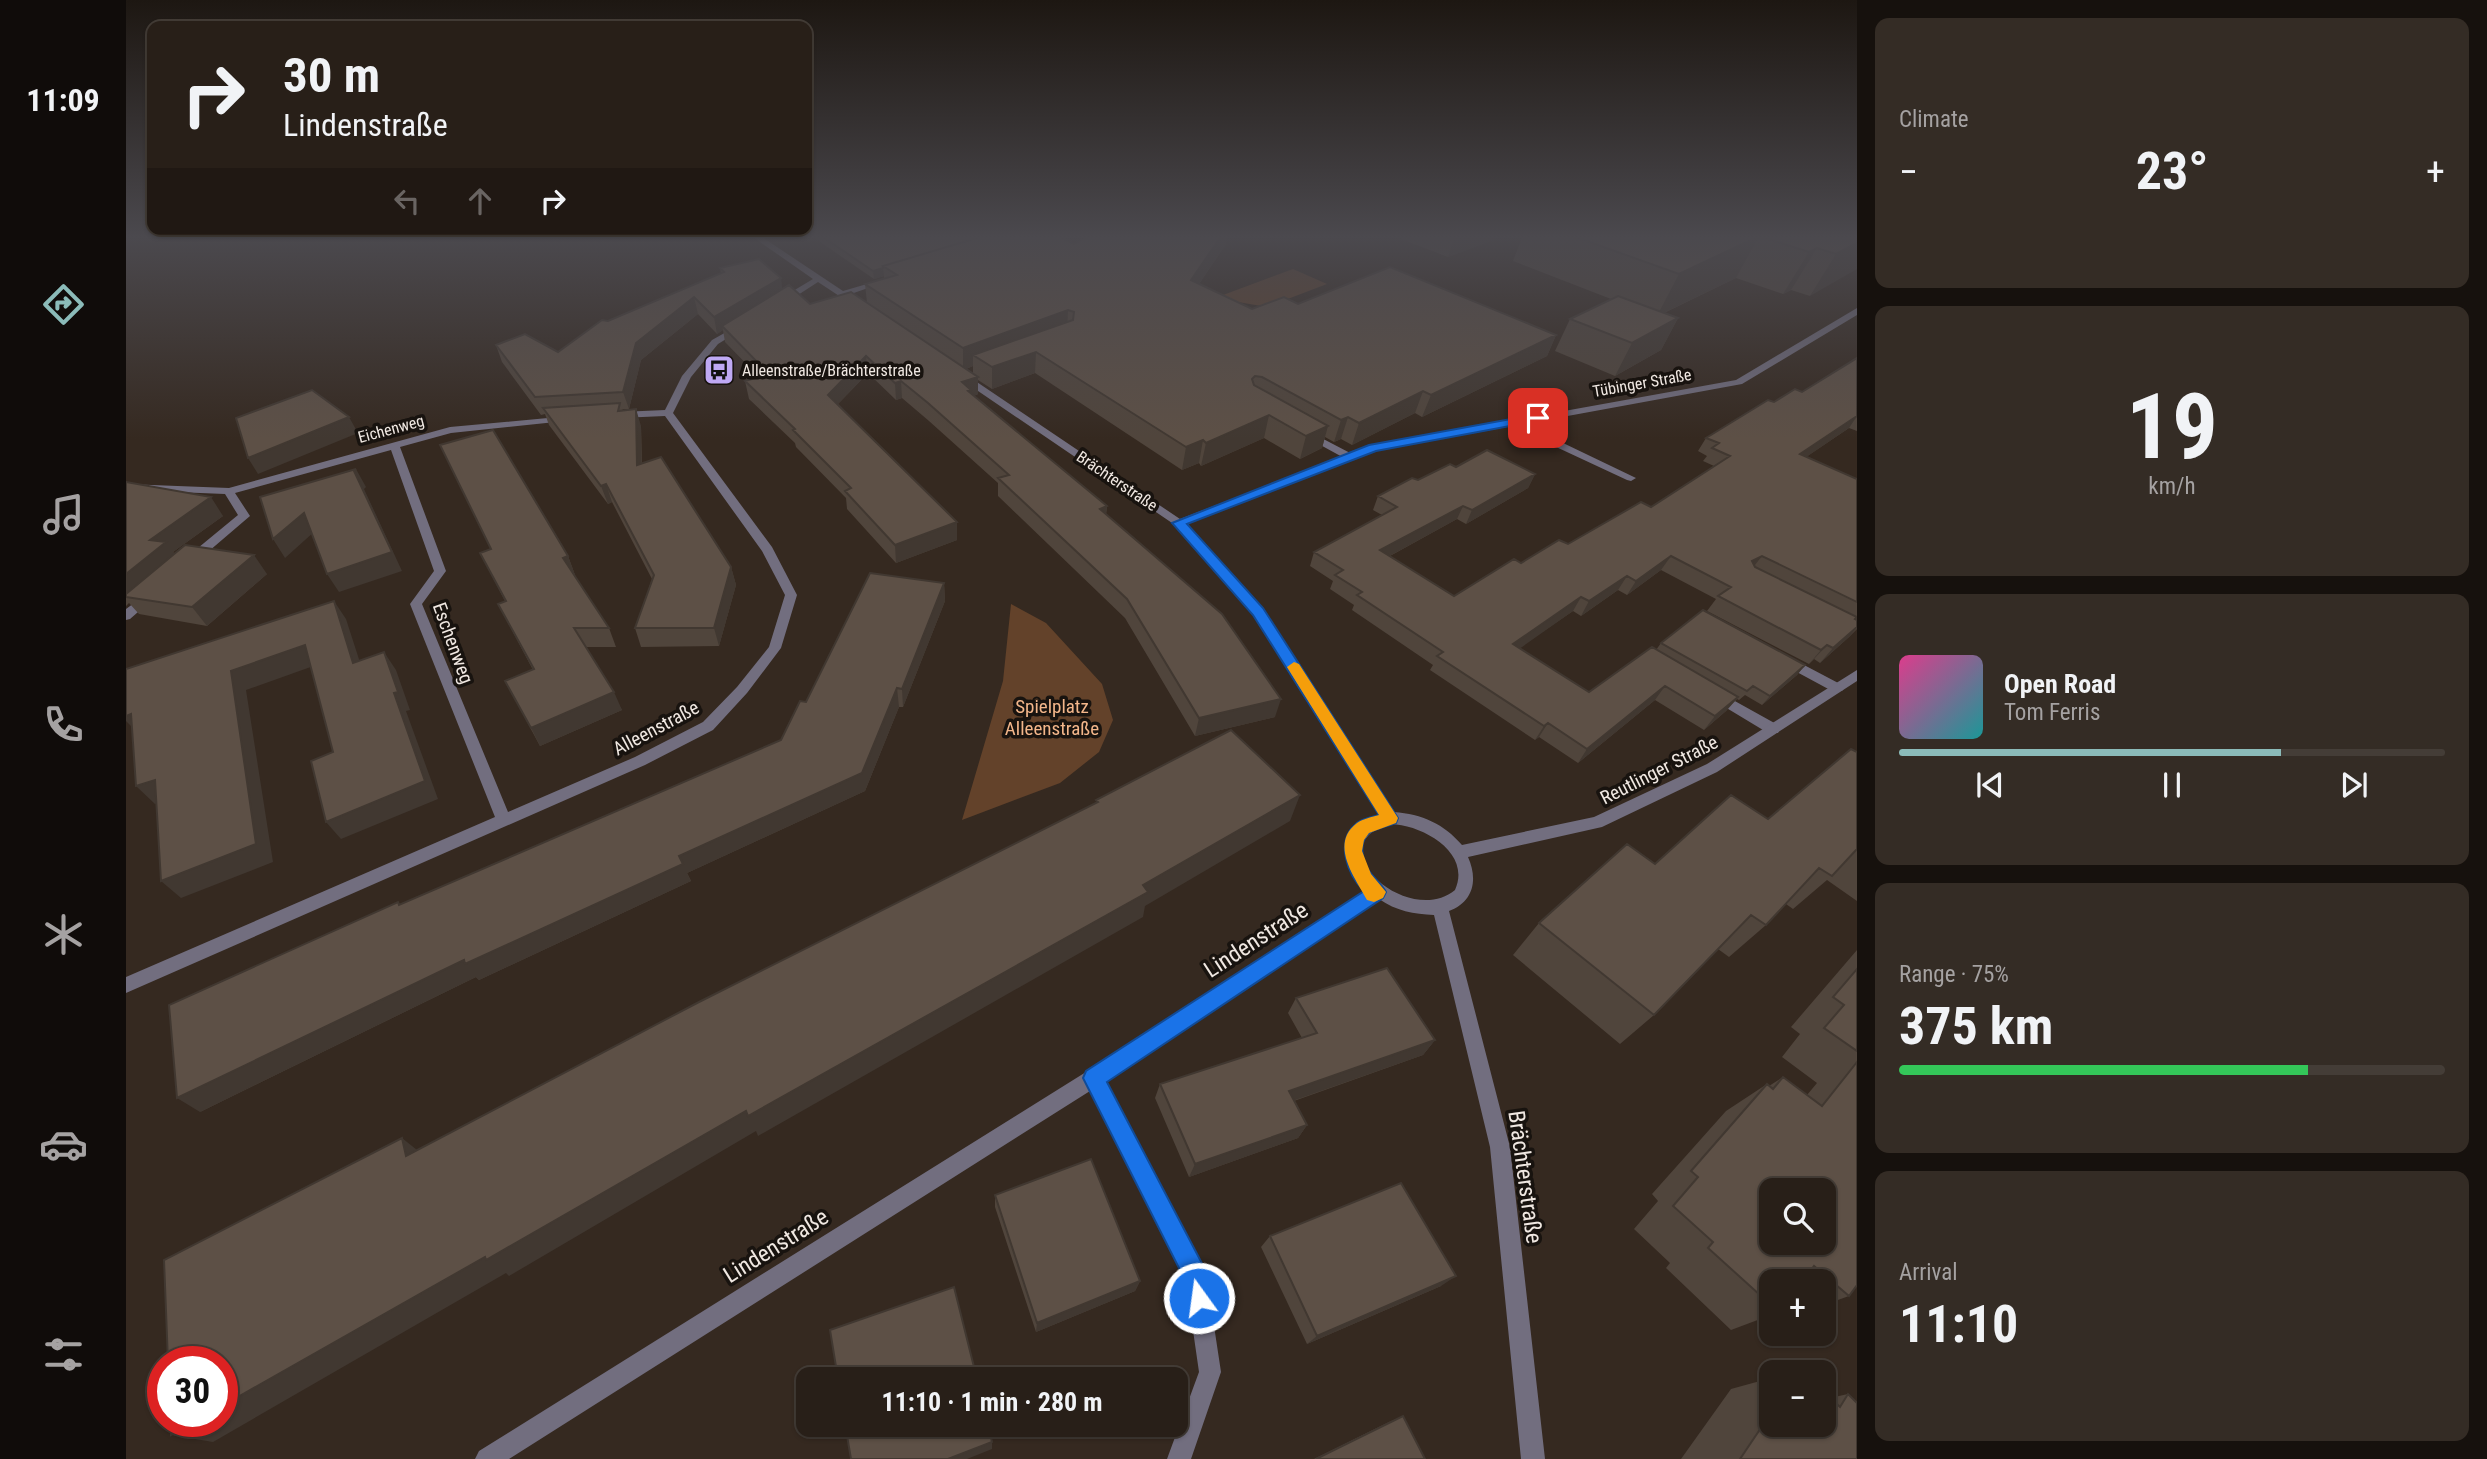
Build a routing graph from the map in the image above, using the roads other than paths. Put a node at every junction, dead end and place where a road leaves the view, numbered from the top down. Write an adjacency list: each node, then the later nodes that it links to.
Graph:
1 (780, 303): 3 (street)
2 (855, 303): 5 (street)
3 (774, 307)
4 (1857, 311): 11 (street, Tübinger Straße)
5 (874, 316)
6 (751, 321): 8 (street)
7 (950, 368): 18 (street, Brächterstraße)
8 (668, 413): 9 (street); 28 (street, Alleenstraße)
9 (613, 415)
10 (572, 417): 13 (street, Eichenweg)
11 (1511, 422): 14 (street, Tübinger Straße); 15 (street)
12 (1297, 427): 14 (street)
13 (394, 444): 17 (street, Eichenweg); 28 (street, Eschenweg)
14 (1350, 457): 18 (street, Tübinger Straße)
15 (1631, 478)
16 (126, 487): 17 (street, Eichenweg)
17 (229, 491): 19 (street)
18 (1179, 523): 27 (street, Brächterstraße)
19 (177, 572)
20 (157, 590): 21 (street)
21 (126, 616)
22 (1779, 656): 24 (street)
23 (1857, 675): 24 (street, Reutlinger Straße)
24 (1837, 688): 26 (street, Reutlinger Straße)
25 (1706, 690): 26 (street)
26 (1773, 729): 29 (street, Reutlinger Straße)
27 (1390, 818): 29 (street); 30 (street)
28 (504, 820): 32 (street, Alleenstraße)
29 (1459, 852): 31 (street)
30 (1377, 892): 31 (street); 33 (street, Lindenstraße)
31 (1440, 907): 36 (street, Brächterstraße)
32 (126, 985)
33 (1093, 1078): 34 (street, Lindenstraße); 35 (street)
34 (487, 1459)
35 (1179, 1459)
36 (1534, 1459)

